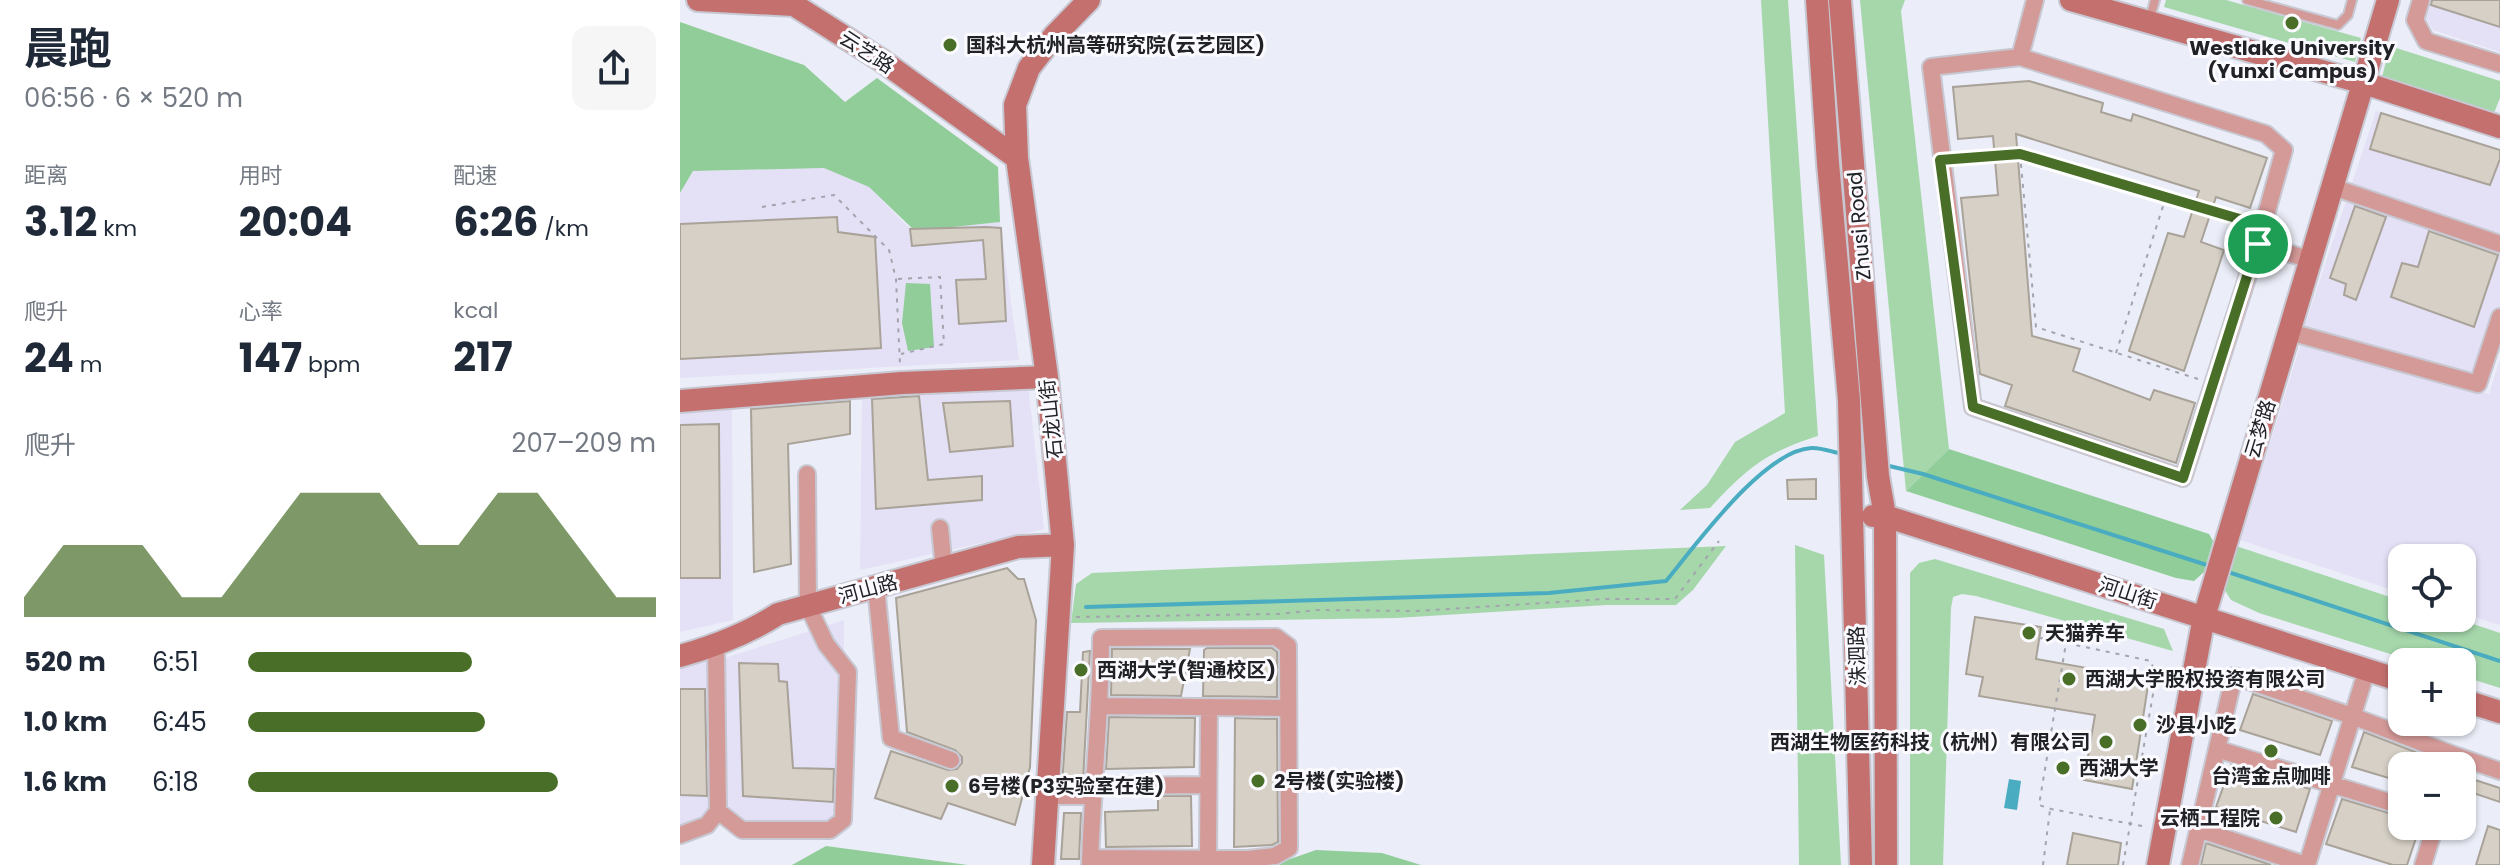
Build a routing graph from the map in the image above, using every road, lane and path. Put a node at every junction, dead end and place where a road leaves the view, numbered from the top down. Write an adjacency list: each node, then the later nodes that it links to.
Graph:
1 (698, 0): 17 (street, 云艺路)
2 (1089, 0): 17 (street, 石龙山街)
3 (1817, 0): 36 (street, Zhusi Road)
4 (1840, 0): 35 (street, Zhusi Road)
5 (2035, 0): 12 (street)
6 (2071, 0): 11 (street)
7 (2247, 0): 8 (lane)
8 (2352, 0)
9 (2388, 0): 14 (street, 云梦路)
10 (2421, 0): 13 (street)
11 (2152, 11): 14 (street)
12 (2020, 57): 18 (street); 22 (street)
13 (2500, 64)
14 (2364, 83): 15 (street); 19 (street, 云梦路)
15 (2500, 127)
16 (2020, 154): 18 (path); 20 (path); 29 (path)
17 (1017, 158): 31 (street, 石龙山街)
18 (1940, 160): 33 (street)
19 (2333, 187): 24 (street); 25 (street, 云梦路)
20 (2165, 198): 22 (path); 29 (path)
21 (762, 207): 26 (path)
22 (2263, 226): 23 (street)
23 (2258, 244): 25 (street); 33 (street)
24 (2500, 244)
25 (2311, 260): 28 (street, 云梦路)
26 (896, 279): 30 (path); 30 (path)
27 (2500, 317): 28 (street)
28 (2290, 332): 47 (street, 云梦路)
29 (2116, 353): 33 (path)
30 (899, 355): 32 (path)
31 (1047, 377): 32 (street); 42 (street, 石龙山街)
32 (902, 383): 34 (street)
33 (2214, 384)
34 (680, 401)
35 (1878, 451): 39 (street, 洙泗路)
36 (1851, 463): 38 (street, 洙泗路)
37 (807, 474): 45 (street)
38 (1852, 516): 39 (street, 河山街); 81 (street, 洙泗路)
39 (1885, 516): 47 (street, 河山街); 82 (street, 洙泗路)
40 (940, 528): 43 (street)
41 (1719, 541): 46 (path)
42 (1063, 545): 43 (street, 河山路); 46 (street, 石龙山街)
43 (944, 568): 44 (street, 河山路)
44 (876, 587): 45 (street, 河山路); 62 (street)
45 (808, 606): 50 (street, 河山路); 71 (street)
46 (1059, 617): 68 (street, 石龙山街)
47 (2204, 617): 52 (street, 河山街); 74 (street, 云梦路)
48 (2039, 638): 49 (path)
49 (2066, 643): 70 (path); 72 (path)
50 (716, 646): 51 (street, 河山路); 71 (street)
51 (680, 656)
52 (2367, 669): 53 (street, 河山街); 59 (street)
53 (2388, 676)
54 (2476, 704): 58 (street)
55 (1101, 706): 56 (street); 57 (street); 67 (street)
56 (1209, 707): 57 (street); 66 (street)
57 (1288, 708): 79 (street)
58 (2500, 712)
59 (2352, 716): 60 (street); 61 (street); 65 (street)
60 (2217, 749): 65 (street); 73 (street)
61 (2434, 752)
62 (951, 760)
63 (2476, 766): 64 (street)
64 (2500, 771)
65 (2331, 784): 69 (street); 87 (street)
66 (1208, 785): 67 (street); 77 (street)
67 (1092, 791): 68 (street); 78 (street)
68 (1048, 796): 80 (street, 石龙山街)
69 (2388, 802)
70 (2051, 809): 72 (path); 83 (path)
71 (718, 811): 75 (street)
72 (2130, 823): 74 (path); 84 (path)
73 (2198, 829): 86 (street); 87 (street)
74 (2165, 831): 85 (street, 云梦路)
75 (680, 835)
76 (2431, 840): 88 (street)
77 (1208, 859): 78 (street); 79 (street)
78 (1090, 862)
79 (1248, 862)
80 (1043, 865)
81 (1861, 865)
82 (1886, 865)
83 (2043, 865)
84 (2123, 865)
85 (2158, 865)
86 (2190, 865)
87 (2306, 865)
88 (2423, 865)

